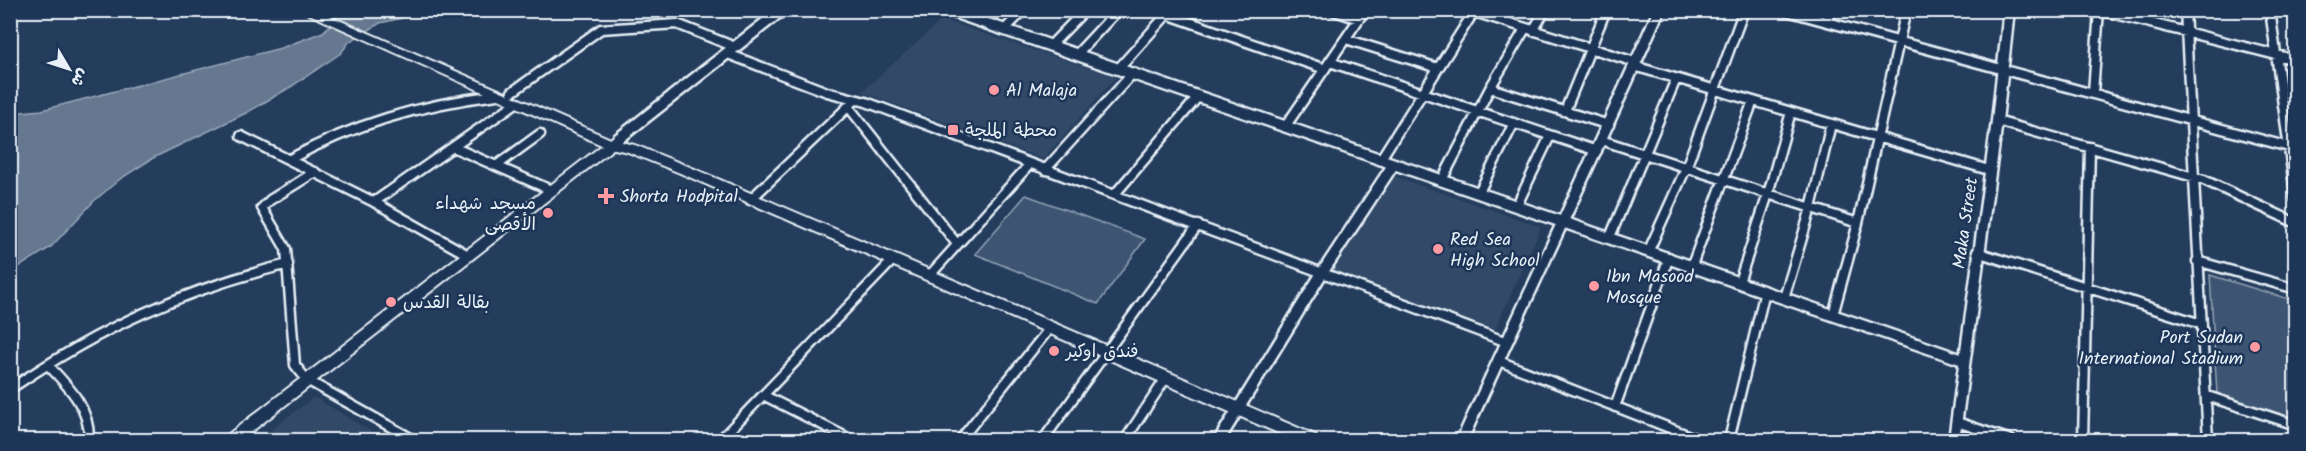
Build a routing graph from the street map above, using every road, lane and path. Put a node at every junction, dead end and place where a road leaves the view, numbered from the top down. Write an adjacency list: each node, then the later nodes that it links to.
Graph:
1 (305, 10): 22 (highway)
2 (782, 10): 34 (street)
3 (947, 10): 26 (street)
4 (1024, 10): 26 (street)
5 (1085, 10): 32 (street)
6 (1118, 10): 35 (street)
7 (1155, 10): 23 (street)
8 (1332, 10): 24 (street)
9 (1365, 10): 24 (street)
10 (1545, 10): 28 (street)
11 (1606, 10): 33 (street)
12 (1659, 10): 38 (street)
13 (1744, 10): 47 (street)
14 (1783, 10): 25 (street)
15 (1830, 10): 25 (street)
16 (1906, 10): 31 (street)
17 (2009, 10): 43 (street, Maka Street)
18 (2099, 10): 29 (street); 49 (street)
19 (2186, 10): 29 (street)
20 (2270, 10): 36 (street)
21 (1472, 11): 27 (street); 42 (street)
22 (327, 13): 40 (highway)
23 (1169, 13): 39 (street); 41 (street)
24 (1359, 19): 30 (street)
25 (1827, 22): 31 (street)
26 (1005, 29): 32 (street)
27 (1524, 29): 28 (street); 46 (street)
28 (1533, 31): 33 (street)
29 (2187, 32): 36 (street); 59 (street)
30 (1346, 39): 39 (street); 42 (street)
31 (1899, 42): 43 (street); 68 (street)
32 (1051, 45): 35 (street)
33 (1589, 48): 38 (street); 57 (street)
34 (731, 50): 51 (street); 53 (street); 69 (street)
35 (1077, 54): 41 (street)
36 (2274, 55): 37 (street); 73 (street)
37 (2295, 60)
38 (1634, 64): 45 (street); 63 (street)
39 (1328, 65): 48 (street); 64 (street)
40 (447, 68): 50 (highway); 51 (highway)
41 (1119, 68): 44 (street)
42 (1438, 68): 48 (street)
43 (2003, 70): 49 (street); 60 (street, Maka Street)
44 (1133, 73): 52 (street); 81 (street)
45 (1676, 79): 47 (street); 74 (street)
46 (1490, 88): 56 (street); 57 (street)
47 (1715, 91): 54 (street); 80 (street)
48 (1422, 92): 56 (street); 76 (street)
49 (2093, 93): 59 (street)
50 (497, 95): 51 (highway); 75 (street)
51 (514, 97): 69 (highway); 71 (street)
52 (1198, 97): 64 (street); 89 (street)
53 (856, 99): 55 (street); 77 (street)
54 (1753, 101): 58 (street); 86 (street)
55 (848, 106): 91 (street); 101 (street)
56 (1478, 111): 61 (street); 85 (street)
57 (1565, 111): 63 (street)
58 (1791, 112): 62 (street); 90 (street)
59 (2190, 120): 73 (street); 84 (street)
60 (1997, 121): 72 (street); 82 (street, Maka Street)
61 (1514, 123): 67 (street); 88 (street)
62 (1831, 124): 68 (street); 95 (street)
63 (1609, 125): 70 (street)
64 (1285, 127): 76 (street)
65 (540, 134): 79 (street)
66 (241, 136): 75 (street)
67 (1550, 136): 70 (street); 94 (street)
68 (1877, 138): 82 (street); 97 (street)
69 (617, 143): 87 (main road); 91 (highway)
70 (1599, 146): 74 (street); 96 (street)
71 (453, 147): 79 (street); 93 (street)
72 (2090, 147): 84 (street); 113 (street)
73 (2292, 148): 92 (street)
74 (1646, 155): 80 (street); 100 (street)
75 (290, 159): 83 (street)
76 (1380, 160): 78 (street)
77 (1030, 164): 81 (street); 101 (street)
78 (1393, 165): 85 (street); 110 (street)
79 (496, 166): 87 (street)
80 (1686, 168): 86 (street); 102 (street)
81 (1046, 170): 89 (street)
82 (1989, 170): 103 (street, Maka Street)
83 (315, 172): 93 (street); 108 (street)
84 (2194, 176): 98 (street); 107 (street)
85 (1442, 180): 88 (street)
86 (1725, 181): 90 (street); 109 (street)
87 (551, 190): 104 (main road)
88 (1479, 192): 94 (street)
89 (1115, 194): 99 (street)
90 (1768, 194): 95 (street); 112 (street)
91 (750, 200): 106 (highway)
92 (2295, 200)
93 (374, 202): 104 (street)
94 (1517, 204): 96 (street)
95 (1811, 208): 97 (street); 116 (street)
96 (1562, 220): 100 (street); 120 (street)
97 (1858, 223): 117 (street)
98 (2295, 223)
99 (1198, 225): 110 (street); 121 (street)
100 (1610, 237): 102 (street)
101 (957, 244): 111 (street)
102 (1649, 250): 105 (street)
103 (1977, 252): 113 (street); 122 (street, Maka Street)
104 (468, 255): 126 (main road)
105 (1669, 257): 109 (street); 130 (street)
106 (892, 261): 111 (highway); 128 (street)
107 (2197, 261): 114 (street); 118 (street)
108 (288, 264): 124 (street); 126 (street)
109 (1692, 265): 112 (street)
110 (1322, 273): 120 (street); 131 (street)
111 (930, 275): 119 (highway)
112 (1739, 282): 115 (street)
113 (2086, 288): 118 (street); 149 (street)
114 (2295, 290)
115 (1765, 291): 116 (street); 146 (street)
116 (1784, 298): 117 (street)
117 (1833, 315): 122 (street)
118 (2201, 324): 129 (street)
119 (1049, 329): 121 (highway); 139 (street)
120 (1507, 342): 123 (street)
121 (1106, 353): 125 (highway); 140 (street)
122 (1964, 360): 132 (street, Maka Street)
123 (1499, 361): 130 (street); 144 (street)
124 (48, 365): 127 (street); 134 (street)
125 (1166, 378): 131 (highway); 141 (street)
126 (308, 380): 135 (main road); 136 (street)
127 (10, 389)
128 (763, 395): 137 (street); 138 (street)
129 (2207, 396): 133 (street); 150 (street)
130 (1615, 407): 145 (street)
131 (1237, 409): 142 (street); 143 (highway)
132 (1957, 422): 147 (street, Maka Street); 148 (street)
133 (2295, 425)
134 (89, 441)
135 (231, 441)
136 (414, 441)
137 (720, 441)
138 (852, 441)
139 (960, 441)
140 (1043, 441)
141 (1125, 441)
142 (1219, 441)
143 (1309, 441)
144 (1462, 441)
145 (1700, 441)
146 (1729, 441)
147 (1954, 441)
148 (2011, 441)
149 (2083, 441)
150 (2208, 441)

